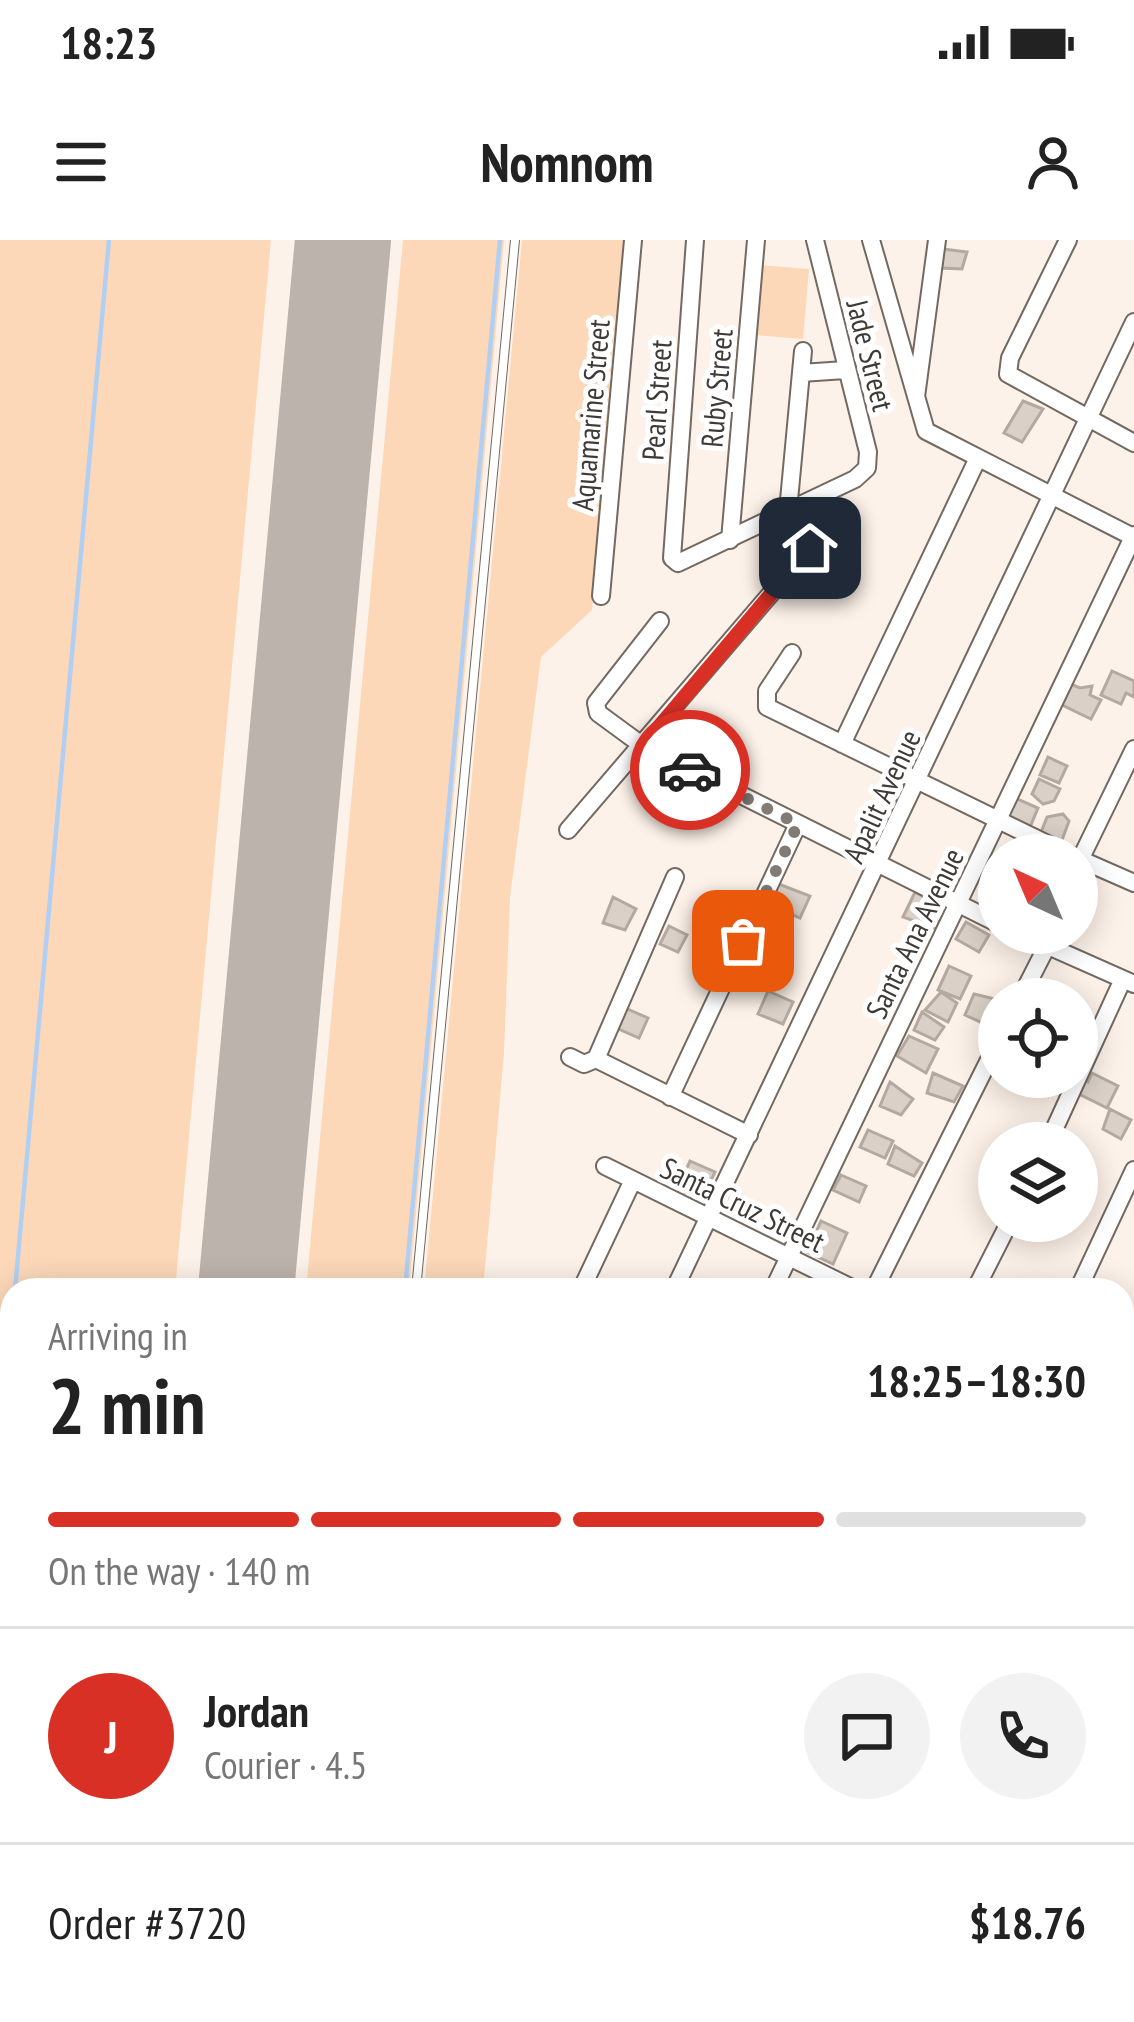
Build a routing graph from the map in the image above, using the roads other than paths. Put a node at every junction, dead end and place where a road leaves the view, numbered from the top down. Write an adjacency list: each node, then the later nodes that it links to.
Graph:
1 (515, 240): 54 (lane)
2 (633, 240): 22 (street, Aquamarine Street)
3 (694, 240): 20 (street, Pearl Street)
4 (756, 240): 20 (street, Ruby Street)
5 (815, 240): 11 (street, Jade Street)
6 (871, 240): 13 (street)
7 (937, 240): 13 (street)
8 (1068, 240): 14 (street)
9 (1134, 322): 14 (street, Apalit Avenue)
10 (803, 351): 12 (street)
11 (845, 370): 12 (street); 18 (street, Jade Street)
12 (801, 373): 18 (street)
13 (915, 404): 16 (street)
14 (1087, 419): 15 (street); 17 (street, Apalit Avenue)
15 (1134, 443)
16 (976, 460): 17 (street); 25 (street)
17 (1050, 496): 19 (street); 28 (street, Apalit Avenue)
18 (788, 511): 20 (street)
19 (1134, 536): 29 (street, Santa Ana Avenue)
20 (730, 540)
21 (810, 548): 26 (street)
22 (601, 596)
23 (660, 621): 26 (street)
24 (792, 652): 25 (street)
25 (842, 744): 28 (street)
26 (643, 746): 30 (street); 31 (street)
27 (1134, 749): 33 (street)
28 (918, 780): 29 (street); 34 (street, Apalit Avenue)
29 (998, 820): 32 (street); 38 (street, Santa Ana Avenue)
30 (798, 824): 34 (street); 45 (street)
31 (568, 830)
32 (1027, 834)
33 (1089, 834)
34 (879, 866): 38 (street); 47 (street, Apalit Avenue)
35 (1098, 867): 37 (street)
36 (675, 877): 43 (street)
37 (1134, 883)
38 (957, 904): 39 (street); 53 (street, Santa Ana Avenue)
39 (978, 914)
40 (1064, 954): 41 (street)
41 (1129, 982): 46 (street)
42 (570, 1057): 43 (street)
43 (596, 1059): 45 (street)
44 (978, 1082): 59 (street)
45 (670, 1097): 47 (street)
46 (1059, 1122)
47 (749, 1135): 51 (street, Apalit Avenue)
48 (605, 1166): 50 (street, Santa Cruz Street)
49 (1134, 1170): 61 (street)
50 (633, 1180): 51 (street, Santa Cruz Street); 55 (street)
51 (708, 1217): 53 (street, Santa Cruz Street); 56 (street, Apalit Avenue)
52 (999, 1242): 60 (street)
53 (788, 1256): 57 (street, Santa Ana Avenue); 58 (street, Santa Cruz Street)
54 (417, 1278)
55 (587, 1278)
56 (680, 1278)
57 (778, 1278)
58 (832, 1278)
59 (880, 1278)
60 (981, 1278)
61 (1084, 1278)

